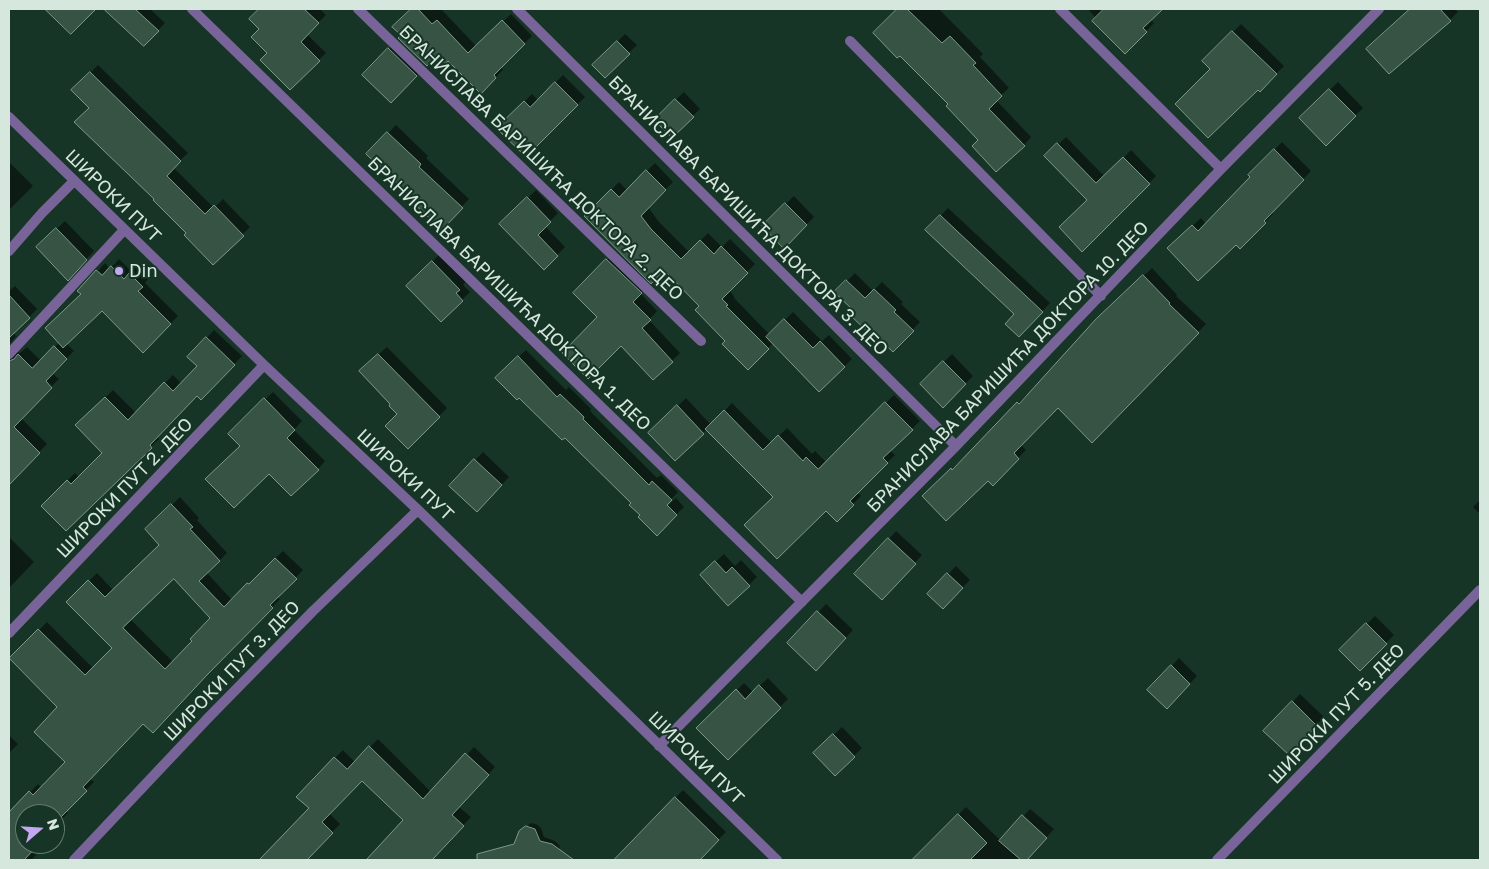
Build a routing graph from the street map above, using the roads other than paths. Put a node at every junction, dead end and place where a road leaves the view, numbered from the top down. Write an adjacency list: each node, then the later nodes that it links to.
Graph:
1 (192, 9): 19 (street, БРАНИСЛАВА БАРИШИЋА ДОКТОРА 1. ДЕО)
2 (358, 9): 13 (street, БРАНИСЛАВА БАРИШИЋА ДОКТОРА 2. ДЕО)
3 (517, 9): 16 (street, БРАНИСЛАВА БАРИШИЋА ДОКТОРА 3. ДЕО)
4 (1060, 9): 8 (street)
5 (1379, 9): 8 (street, БРАНИСЛАВА БАРИШИЋА ДОКТОРА 10. ДЕО)
6 (850, 41): 12 (street)
7 (9, 116): 9 (street, ШИРОКИ ПУТ)
8 (1221, 169): 12 (street, БРАНИСЛАВА БАРИШИЋА ДОКТОРА 10. ДЕО)
9 (74, 181): 10 (street, ШИРОКИ ПУТ); 11 (street)
10 (124, 230): 14 (street); 15 (street, ШИРОКИ ПУТ)
11 (9, 251)
12 (1101, 296): 16 (street, БРАНИСЛАВА БАРИШИЋА ДОКТОРА 10. ДЕО)
13 (701, 341)
14 (9, 354)
15 (264, 365): 17 (street, ШИРОКИ ПУТ); 20 (street, ШИРОКИ ПУТ 2. ДЕО)
16 (956, 446): 19 (street, БРАНИСЛАВА БАРИШИЋА ДОКТОРА 10. ДЕО)
17 (418, 510): 21 (street, ШИРОКИ ПУТ); 22 (street, ШИРОКИ ПУТ 3. ДЕО)
18 (1480, 590): 24 (street, ШИРОКИ ПУТ 5. ДЕО)
19 (802, 602): 21 (street, БРАНИСЛАВА БАРИШИЋА ДОКТОРА 10. ДЕО)
20 (9, 633)
21 (660, 746): 23 (street, ШИРОКИ ПУТ)
22 (74, 860)
23 (778, 860)
24 (1217, 860)

